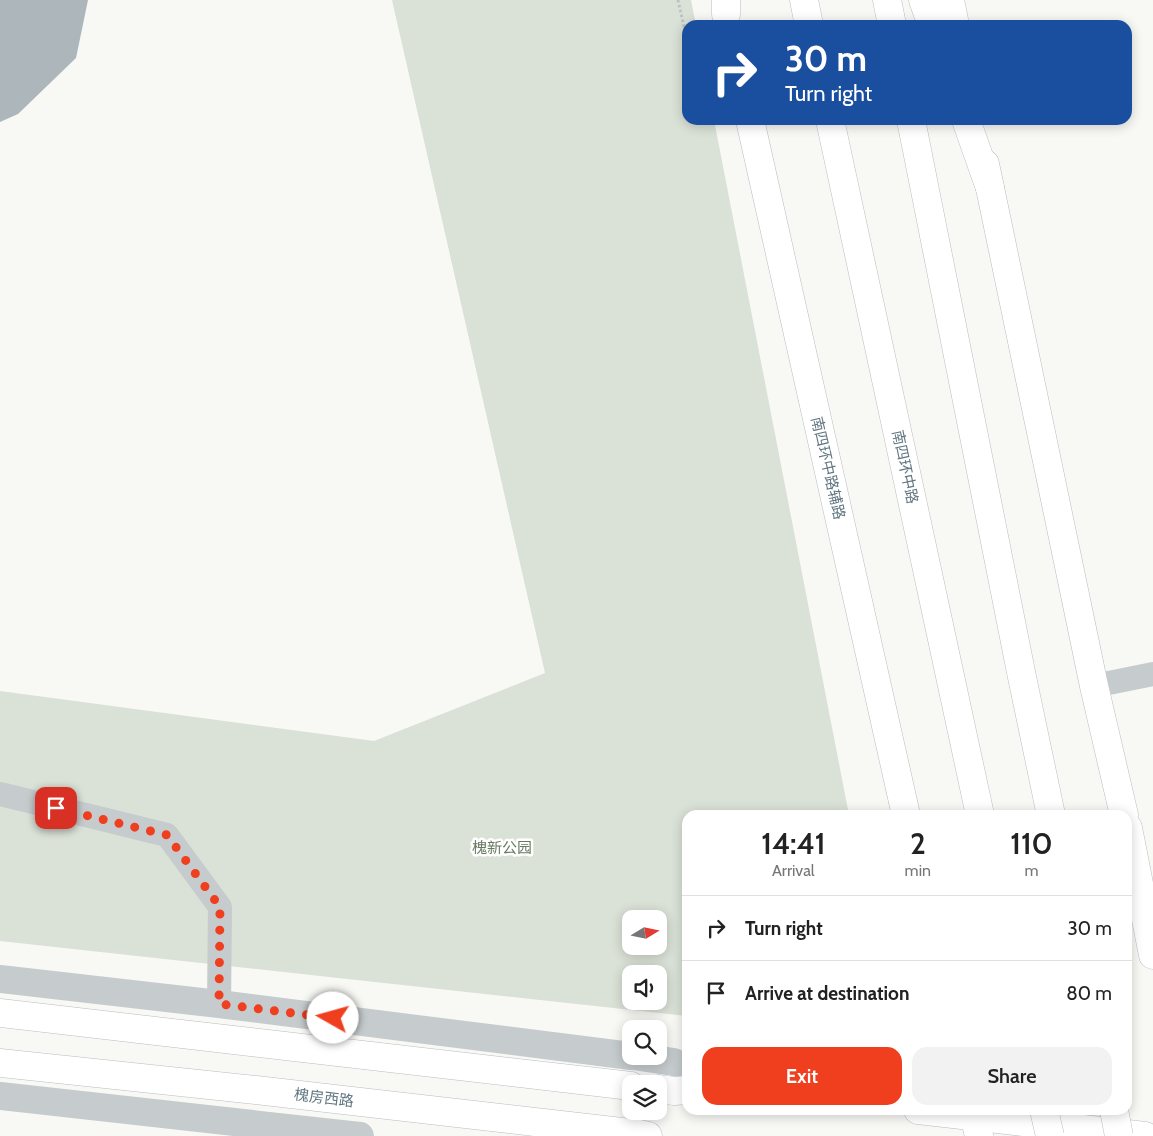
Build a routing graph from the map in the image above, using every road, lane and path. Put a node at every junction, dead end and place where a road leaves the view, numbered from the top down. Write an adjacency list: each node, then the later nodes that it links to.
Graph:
1 (678, 0): 6 (path)
2 (804, 0): 7 (main road)
3 (887, 0): 8 (main road)
4 (923, 0): 9 (main road)
5 (950, 0): 10 (main road)
6 (682, 20)
7 (808, 20)
8 (891, 20)
9 (930, 20)
10 (954, 20)
11 (751, 125): 20 (main road, 南四环中路辅路)
12 (831, 125): 21 (main road, 南四环中路)
13 (912, 125): 22 (main road)
14 (968, 125): 16 (main road)
15 (976, 125): 16 (main road)
16 (990, 188): 18 (main road)
17 (1153, 674): 18 (street)
18 (1094, 686): 23 (main road)
19 (0, 794): 27 (street)
20 (905, 810)
21 (979, 810)
22 (1050, 810)
23 (1123, 810)
24 (1132, 848): 25 (main road)
25 (1153, 955)
26 (0, 979): 27 (street)
27 (219, 1004): 29 (street)
28 (0, 1014): 33 (main road)
29 (622, 1055)
30 (667, 1061): 32 (street)
31 (0, 1063): 42 (main road, 槐房西路)
32 (682, 1065)
33 (622, 1085)
34 (667, 1090): 35 (main road)
35 (682, 1090)
36 (0, 1096): 41 (street)
37 (944, 1115): 40 (main road)
38 (1045, 1115): 43 (main road, bridge)
39 (1115, 1115): 44 (main road, bridge)
40 (975, 1121): 45 (main road)
41 (360, 1136)
42 (648, 1136)
43 (1050, 1136)
44 (1119, 1136)
45 (1145, 1136)

